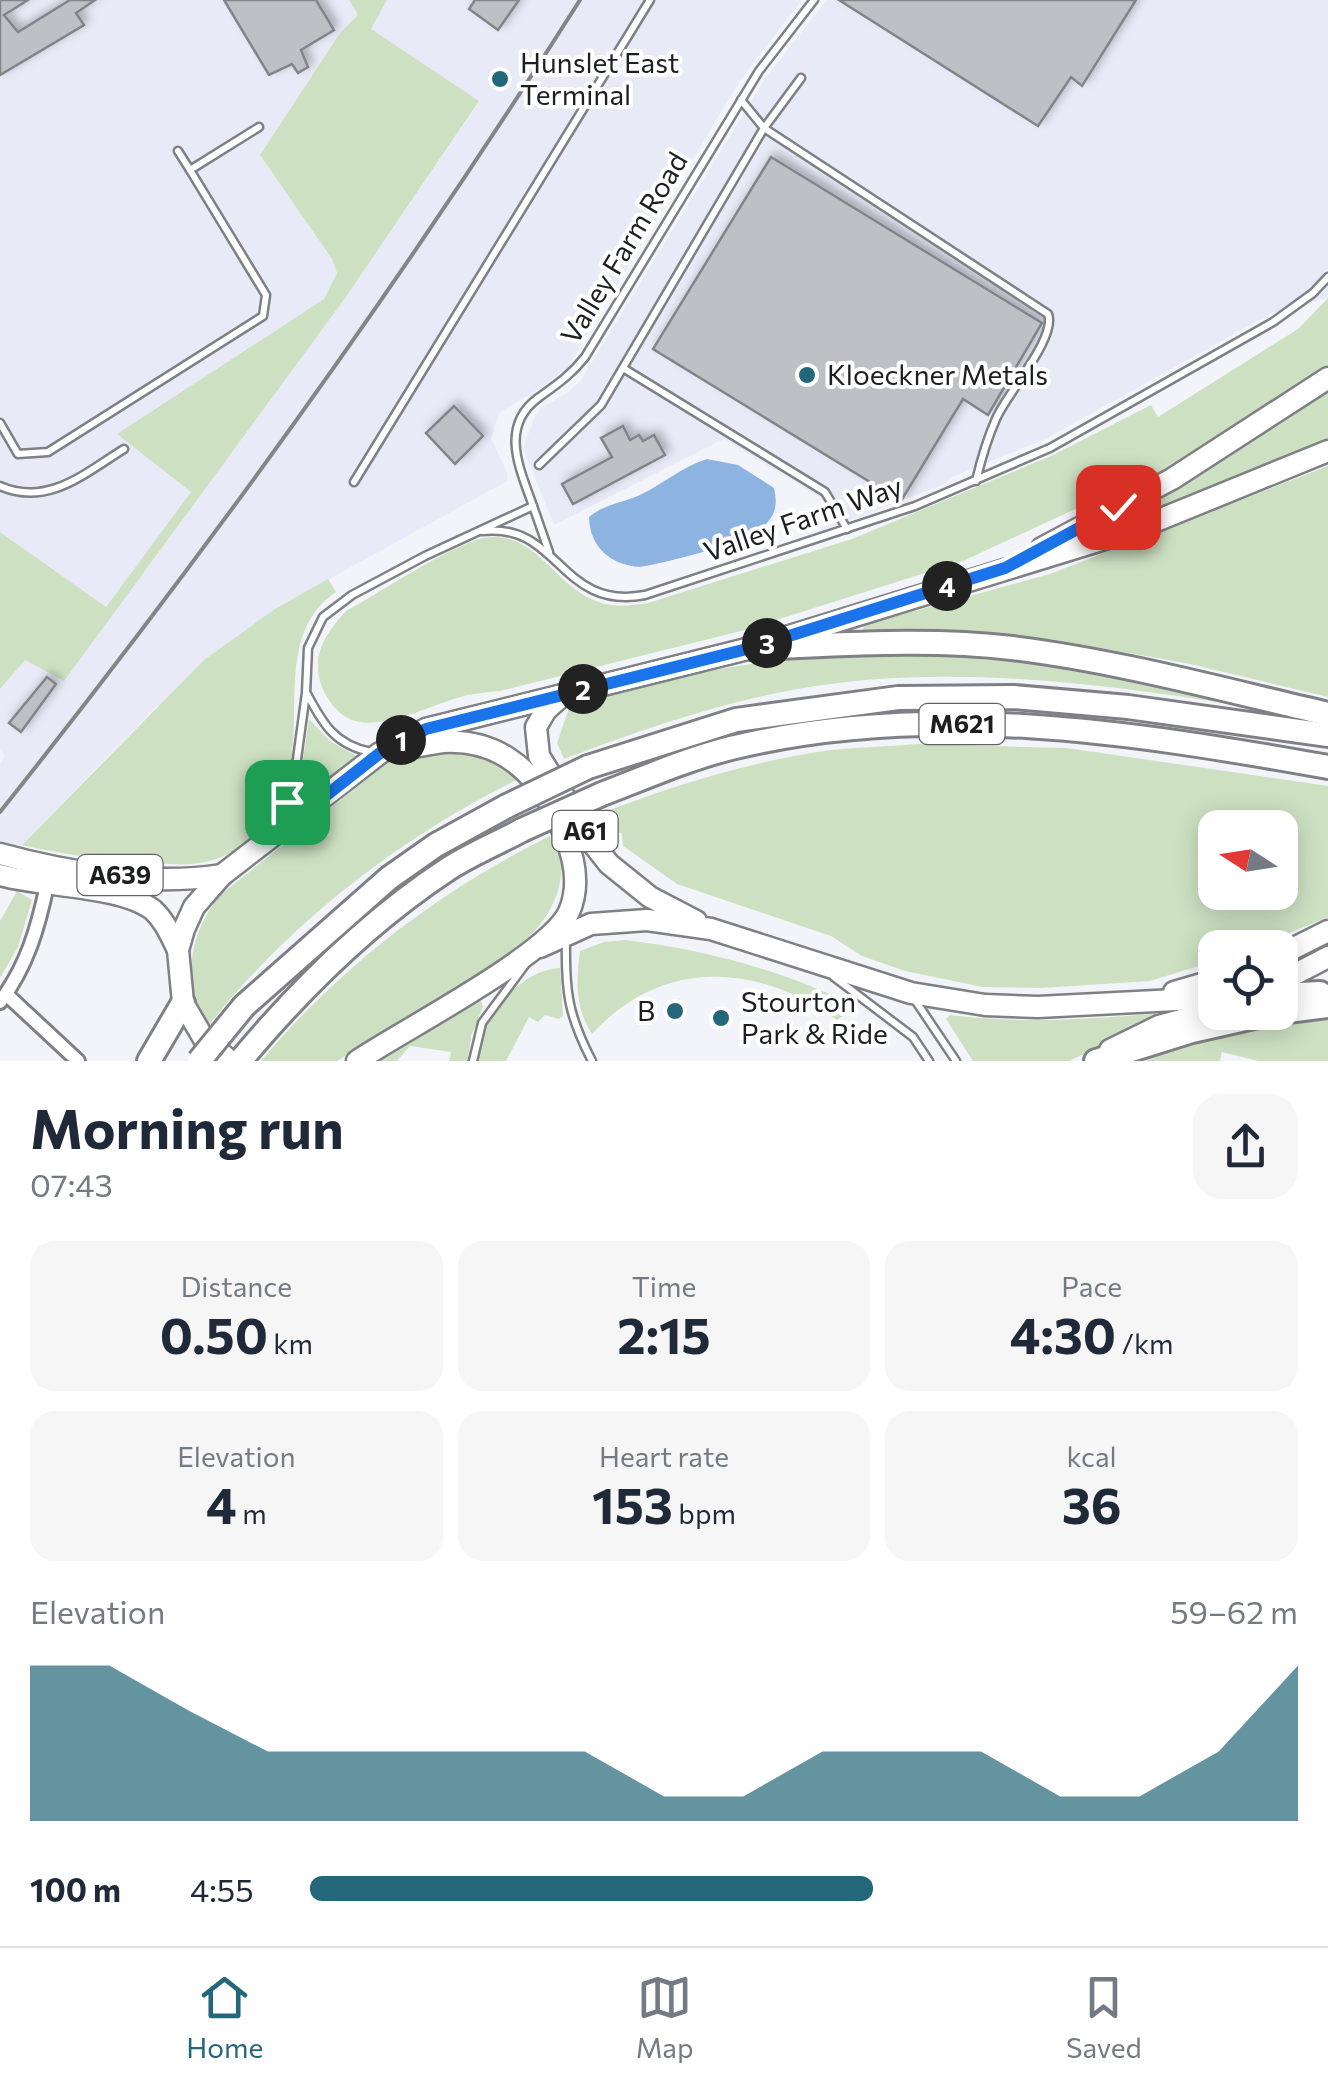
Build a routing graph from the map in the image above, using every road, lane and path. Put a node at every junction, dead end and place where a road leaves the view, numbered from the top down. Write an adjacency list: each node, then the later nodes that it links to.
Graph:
1 (650, 0): 17 (lane)
2 (814, 0): 4 (lane, Valley Farm Road)
3 (801, 78): 6 (lane)
4 (741, 100): 6 (lane); 19 (lane, Valley Farm Road)
5 (259, 127): 8 (lane)
6 (764, 128): 10 (lane); 16 (lane)
7 (178, 151): 8 (lane)
8 (190, 170): 12 (lane)
9 (1328, 277): 16 (lane, Valley Farm Way)
10 (623, 368): 15 (lane); 20 (lane)
11 (1328, 378): 23 (main road)
12 (0, 424)
13 (124, 449): 18 (lane)
14 (1328, 451): 23 (main road)
15 (539, 465)
16 (976, 481): 20 (lane, Valley Farm Way)
17 (354, 482)
18 (0, 486)
19 (532, 506): 21 (lane); 22 (lane, Valley Farm Road)
20 (847, 529): 22 (lane, Valley Farm Way)
21 (466, 535): 22 (lane, Valley Farm Way); 25 (lane)
22 (549, 553)
23 (1005, 568): 24 (main road)
24 (751, 648): 26 (main road); 27 (highway)
25 (306, 692): 29 (lane); 31 (lane)
26 (565, 693): 29 (main road); 37 (main road, A61)
27 (1328, 714)
28 (1328, 734): 59 (highway, M621, bridge)
29 (382, 751): 31 (main road); 36 (main road, A61)
30 (1328, 767): 61 (highway, M621, bridge)
31 (277, 834): 34 (main road)
32 (10, 856): 34 (main road, A639)
33 (3, 875): 35 (main road, A639)
34 (222, 876): 41 (main road)
35 (47, 886): 41 (main road, A639); 49 (street)
36 (568, 924): 37 (main road, A61); 40 (main road); 64 (lane)
37 (710, 929): 43 (main road, A61)
38 (1328, 931): 39 (main road)
39 (1298, 946)
40 (537, 949): 62 (main road); 63 (lane)
41 (178, 950): 52 (main road)
42 (1328, 957): 44 (main road)
43 (819, 966): 47 (main road, A61); 65 (lane)
44 (1298, 973)
45 (1198, 984): 51 (main road, A61)
46 (1328, 992): 48 (highway)
47 (911, 993): 51 (main road, A61); 66 (lane)
48 (1298, 994)
49 (3, 998): 57 (street)
50 (1198, 999): 51 (main road)
51 (1128, 1001)
52 (184, 1003): 58 (highway); 60 (main road)
53 (1328, 1006): 54 (highway)
54 (1298, 1010)
55 (1198, 1016): 67 (main road)
56 (1203, 1030): 67 (highway)
57 (78, 1061)
58 (149, 1061)
59 (199, 1061)
60 (230, 1061)
61 (240, 1061)
62 (357, 1061)
63 (473, 1061)
64 (592, 1061)
65 (930, 1061)
66 (956, 1061)
67 (1095, 1061)

